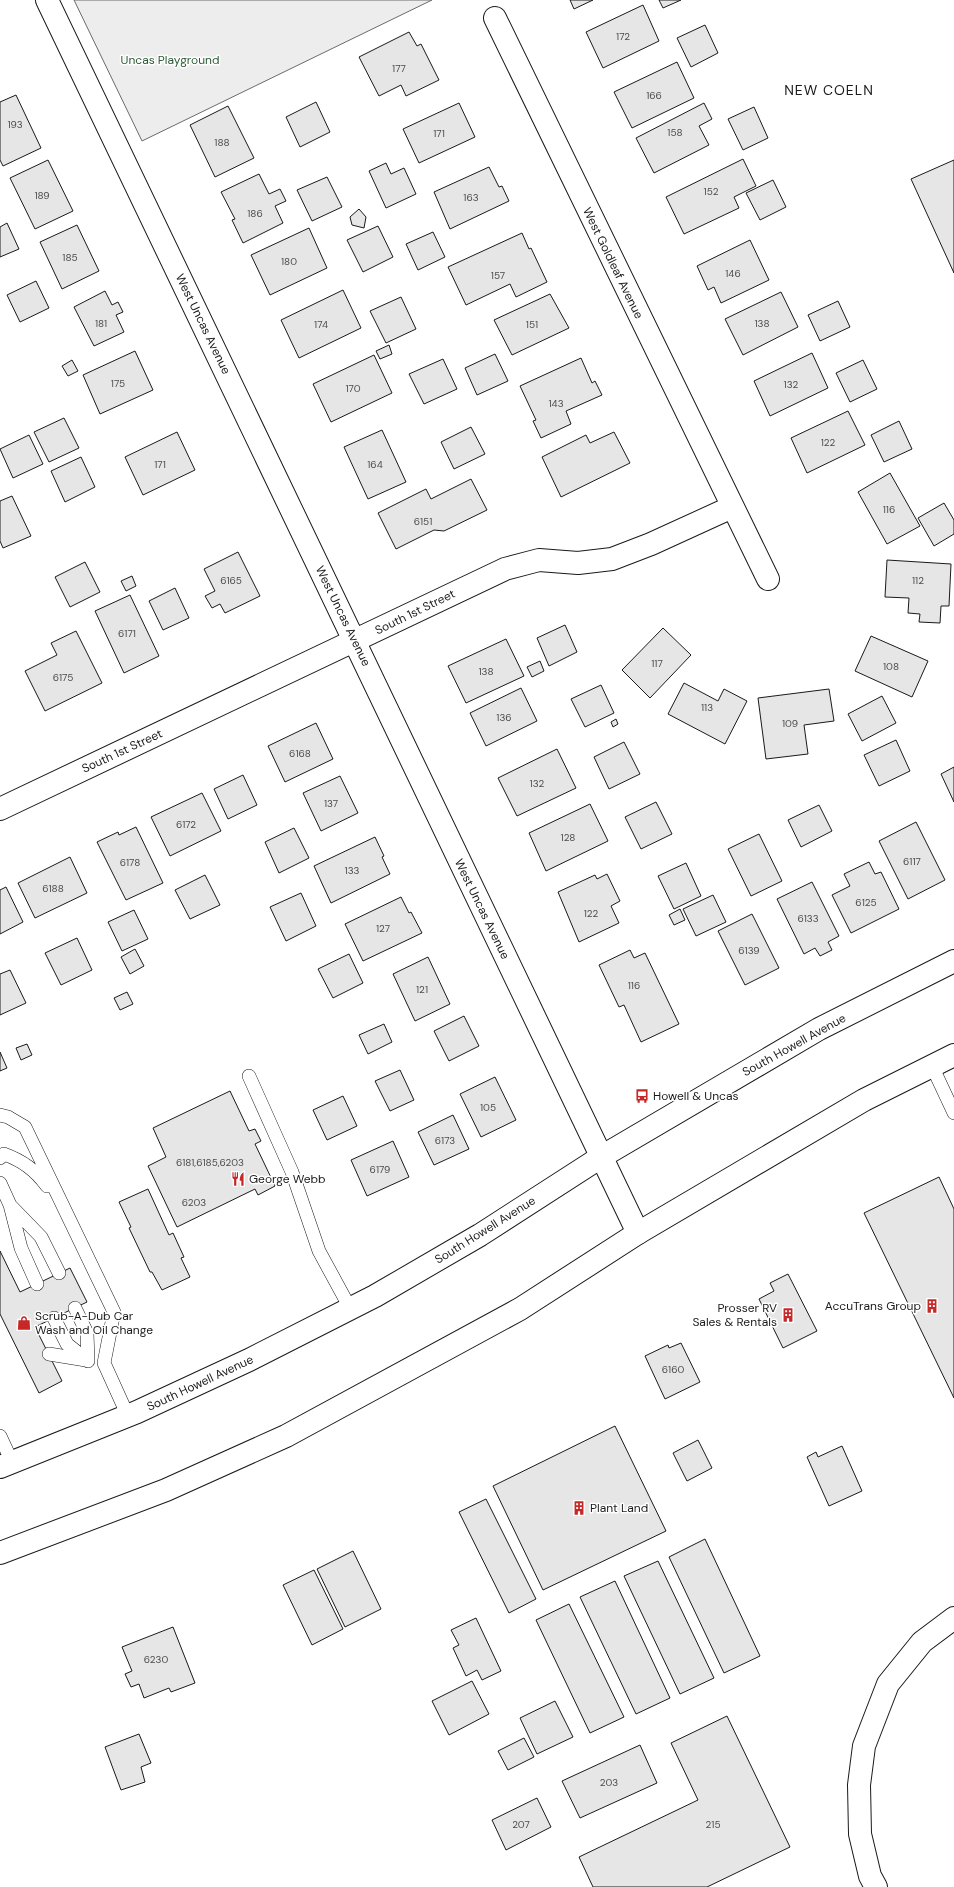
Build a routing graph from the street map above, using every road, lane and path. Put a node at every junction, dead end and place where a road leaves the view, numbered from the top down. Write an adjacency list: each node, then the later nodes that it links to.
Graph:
1 (47, 0): 5 (street, West Uncas Avenue)
2 (495, 18): 3 (street, West Goldleaf Avenue)
3 (732, 507): 4 (street, West Goldleaf Avenue); 5 (street, South 1st Street)
4 (768, 580)
5 (355, 641): 6 (street, South 1st Street); 13 (street, West Uncas Avenue)
6 (2, 801)
7 (954, 961): 13 (street, South Howell Avenue)
8 (954, 1055): 9 (street)
9 (932, 1066): 11 (lane); 18 (street)
10 (249, 1076): 22 (lane)
11 (954, 1113)
12 (0, 1115): 17 (lane)
13 (601, 1157): 18 (street, West Uncas Avenue); 22 (street, South Howell Avenue)
14 (0, 1158): 17 (lane)
15 (0, 1183): 16 (lane)
16 (10, 1205): 19 (lane); 20 (lane)
17 (63, 1207): 26 (lane)
18 (638, 1233): 30 (street)
19 (59, 1273)
20 (37, 1284)
21 (75, 1308): 25 (lane)
22 (350, 1308): 27 (street, South Howell Avenue)
23 (54, 1318): 25 (lane)
24 (49, 1354): 25 (lane)
25 (88, 1361): 26 (lane)
26 (104, 1363): 27 (lane)
27 (128, 1416): 29 (street, South Howell Avenue)
28 (0, 1436): 29 (lane)
29 (6, 1465)
30 (0, 1553)
31 (954, 1618): 32 (street)
32 (876, 1887)

